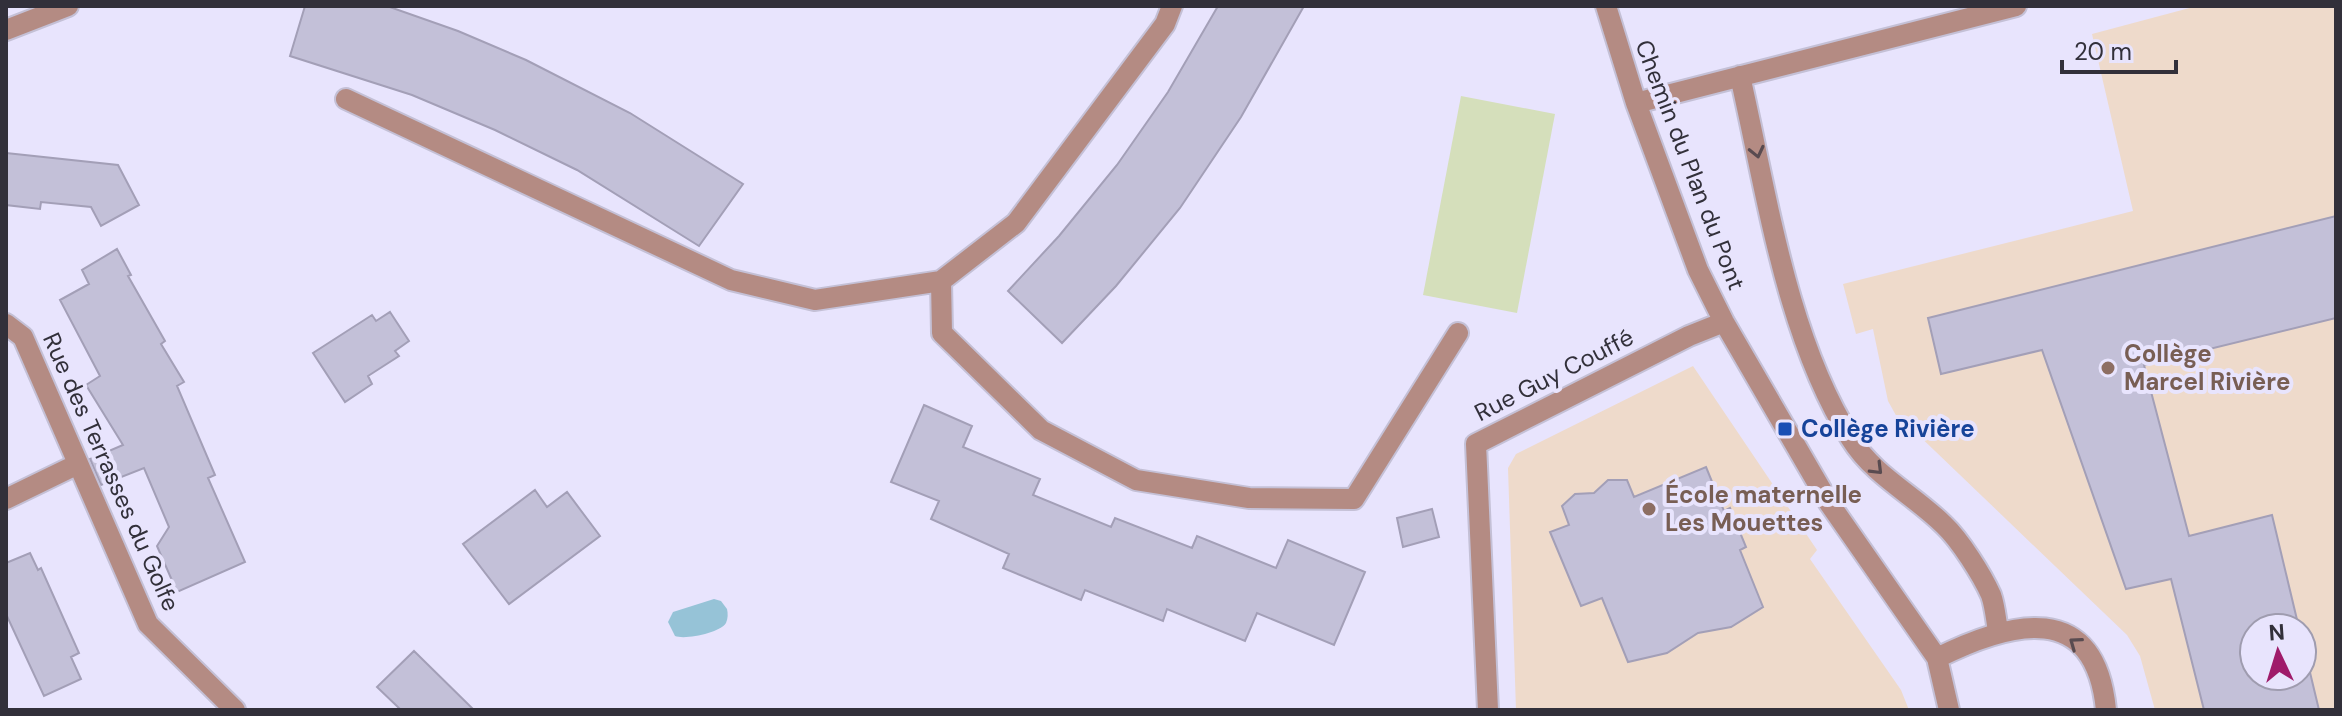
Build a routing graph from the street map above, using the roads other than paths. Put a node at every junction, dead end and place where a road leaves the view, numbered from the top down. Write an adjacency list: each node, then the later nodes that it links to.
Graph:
1 (68, 6): 5 (street)
2 (1172, 6): 9 (street)
3 (1606, 6): 8 (street, Chemin du Plan du Pont)
4 (2016, 6): 6 (street)
5 (6, 30)
6 (1740, 76): 8 (street); 15 (street, one-way to 15)
7 (346, 99): 9 (street)
8 (1636, 103): 10 (street, Chemin du Plan du Pont)
9 (941, 281): 12 (street)
10 (1724, 322): 16 (street, Chemin du Plan du Pont); 18 (street, Rue Guy Couffé)
11 (6, 324): 13 (street, Rue des Terrasses du Golfe)
12 (1458, 333)
13 (78, 464): 14 (street); 17 (street, Rue des Terrasses du Golfe)
14 (6, 499)
15 (1998, 631): 16 (street); 20 (street, one-way to 15)
16 (1937, 658): 19 (street, Chemin du Plan du Pont)
17 (235, 710)
18 (1488, 710)
19 (1949, 710)
20 (2106, 710)

